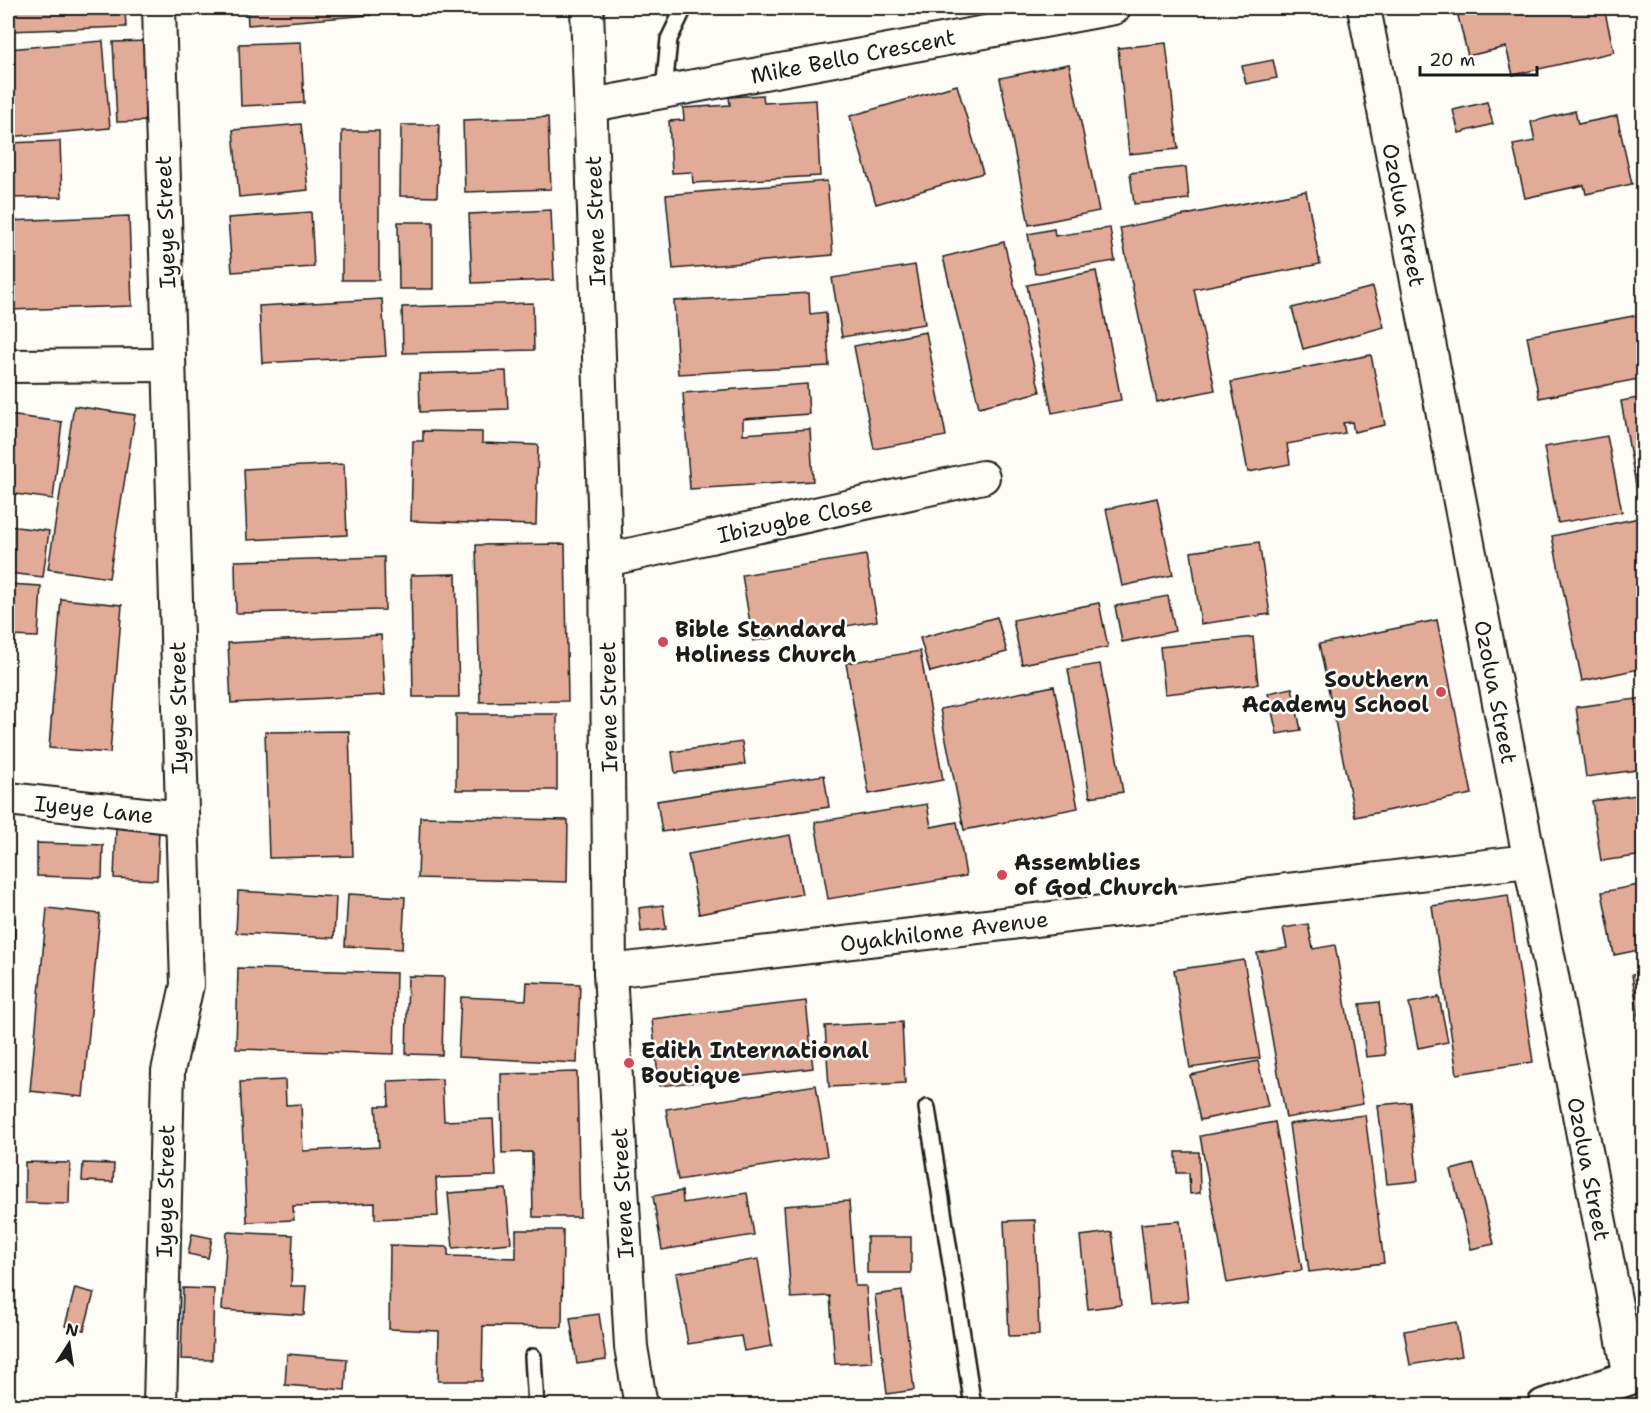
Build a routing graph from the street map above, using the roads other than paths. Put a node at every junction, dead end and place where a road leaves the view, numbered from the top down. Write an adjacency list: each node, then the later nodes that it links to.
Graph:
1 (159, 8): 8 (street, Iyeye Street)
2 (587, 8): 7 (street, Irene Street)
3 (684, 8): 6 (lane)
4 (1114, 8): 6 (street, Mike Bello Crescent)
5 (1364, 8): 14 (street, Ozolua Street)
6 (664, 91): 7 (street, Mike Bello Crescent)
7 (592, 105): 11 (street, Irene Street)
8 (169, 365): 9 (street); 13 (street, Iyeye Street)
9 (8, 366)
10 (984, 477): 11 (street, Ibizugbe Close)
11 (606, 560): 15 (street, Irene Street)
12 (8, 800): 13 (street, Iyeye Lane)
13 (181, 818): 19 (street, Iyeye Street)
14 (1528, 861): 15 (street, Oyakhilome Avenue); 18 (street, Ozolua Street)
15 (610, 971): 21 (street, Irene Street)
16 (927, 1108): 22 (lane)
17 (533, 1358): 20 (lane)
18 (1637, 1375): 23 (main road)
19 (160, 1406)
20 (536, 1406)
21 (641, 1406)
22 (973, 1406)
23 (1544, 1406)

